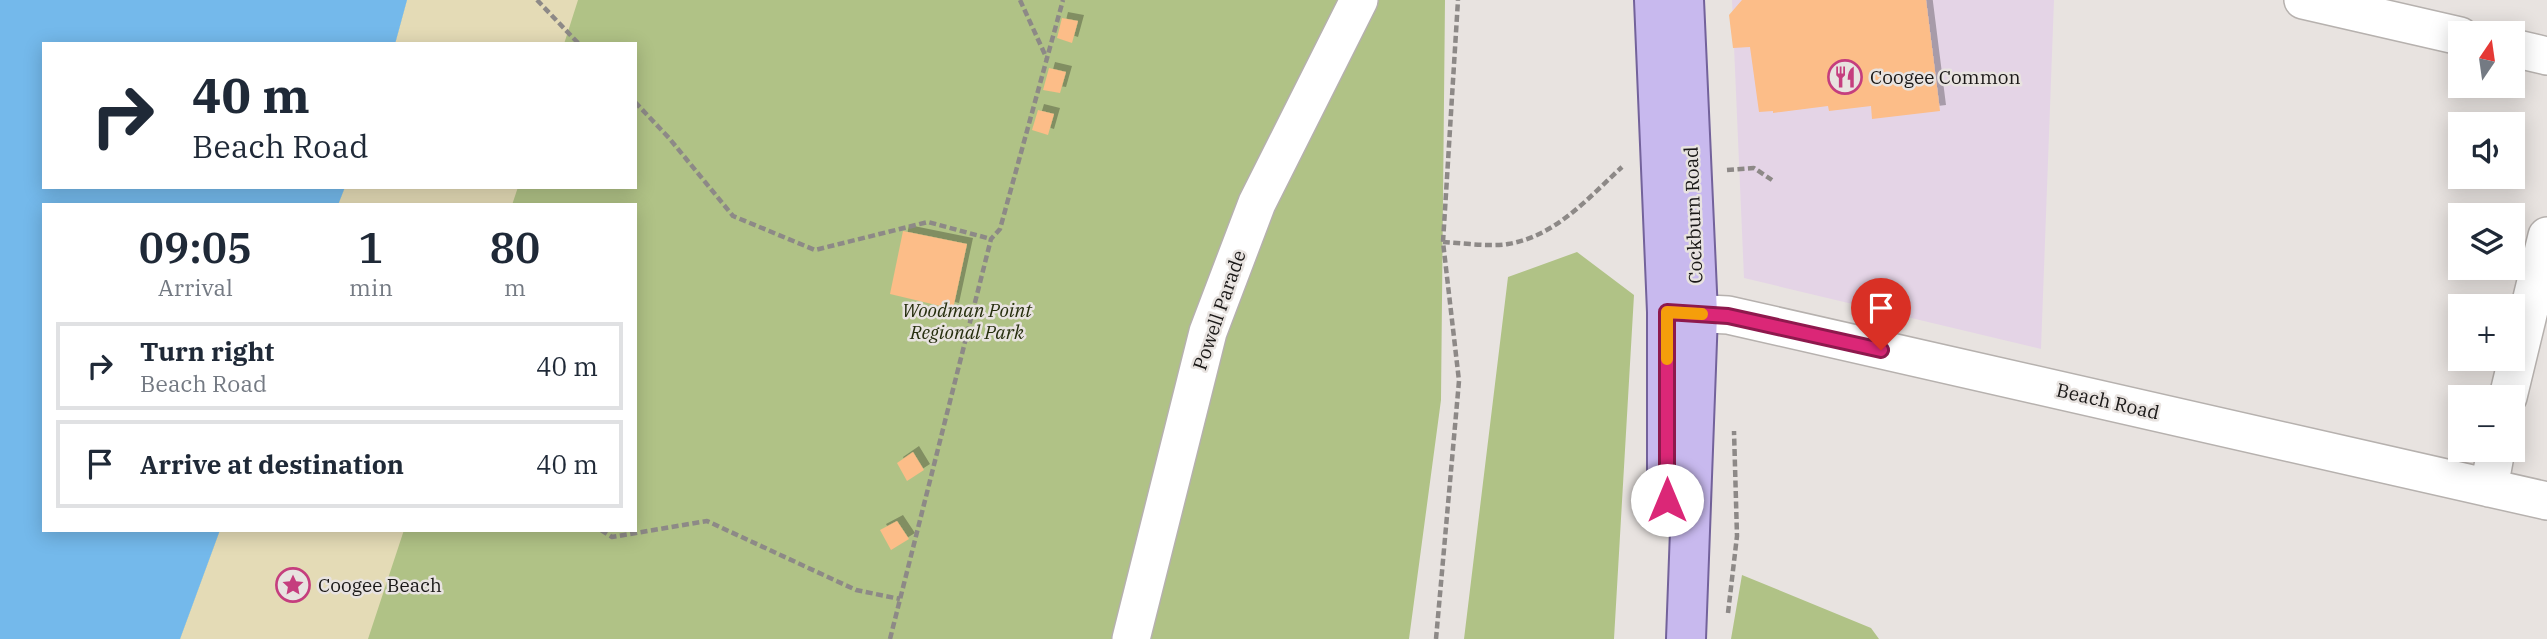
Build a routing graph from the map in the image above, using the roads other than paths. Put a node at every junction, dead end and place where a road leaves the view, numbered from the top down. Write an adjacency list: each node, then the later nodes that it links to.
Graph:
1 (1359, 0): 13 (street, Powell Parade)
2 (2303, 0): 4 (street)
3 (1661, 1): 8 (main road, Cockburn Road)
4 (2448, 33)
5 (2525, 51): 6 (street)
6 (2547, 56)
7 (2547, 236): 9 (street)
8 (1682, 313): 11 (street, Beach Road); 14 (main road, Cockburn Road); 15 (main road, Cockburn Road)
9 (2511, 385)
10 (2494, 462): 11 (street)
11 (2489, 488): 12 (street, Beach Road)
12 (2547, 501)
13 (1131, 639)
14 (1664, 639)
15 (1686, 639)

